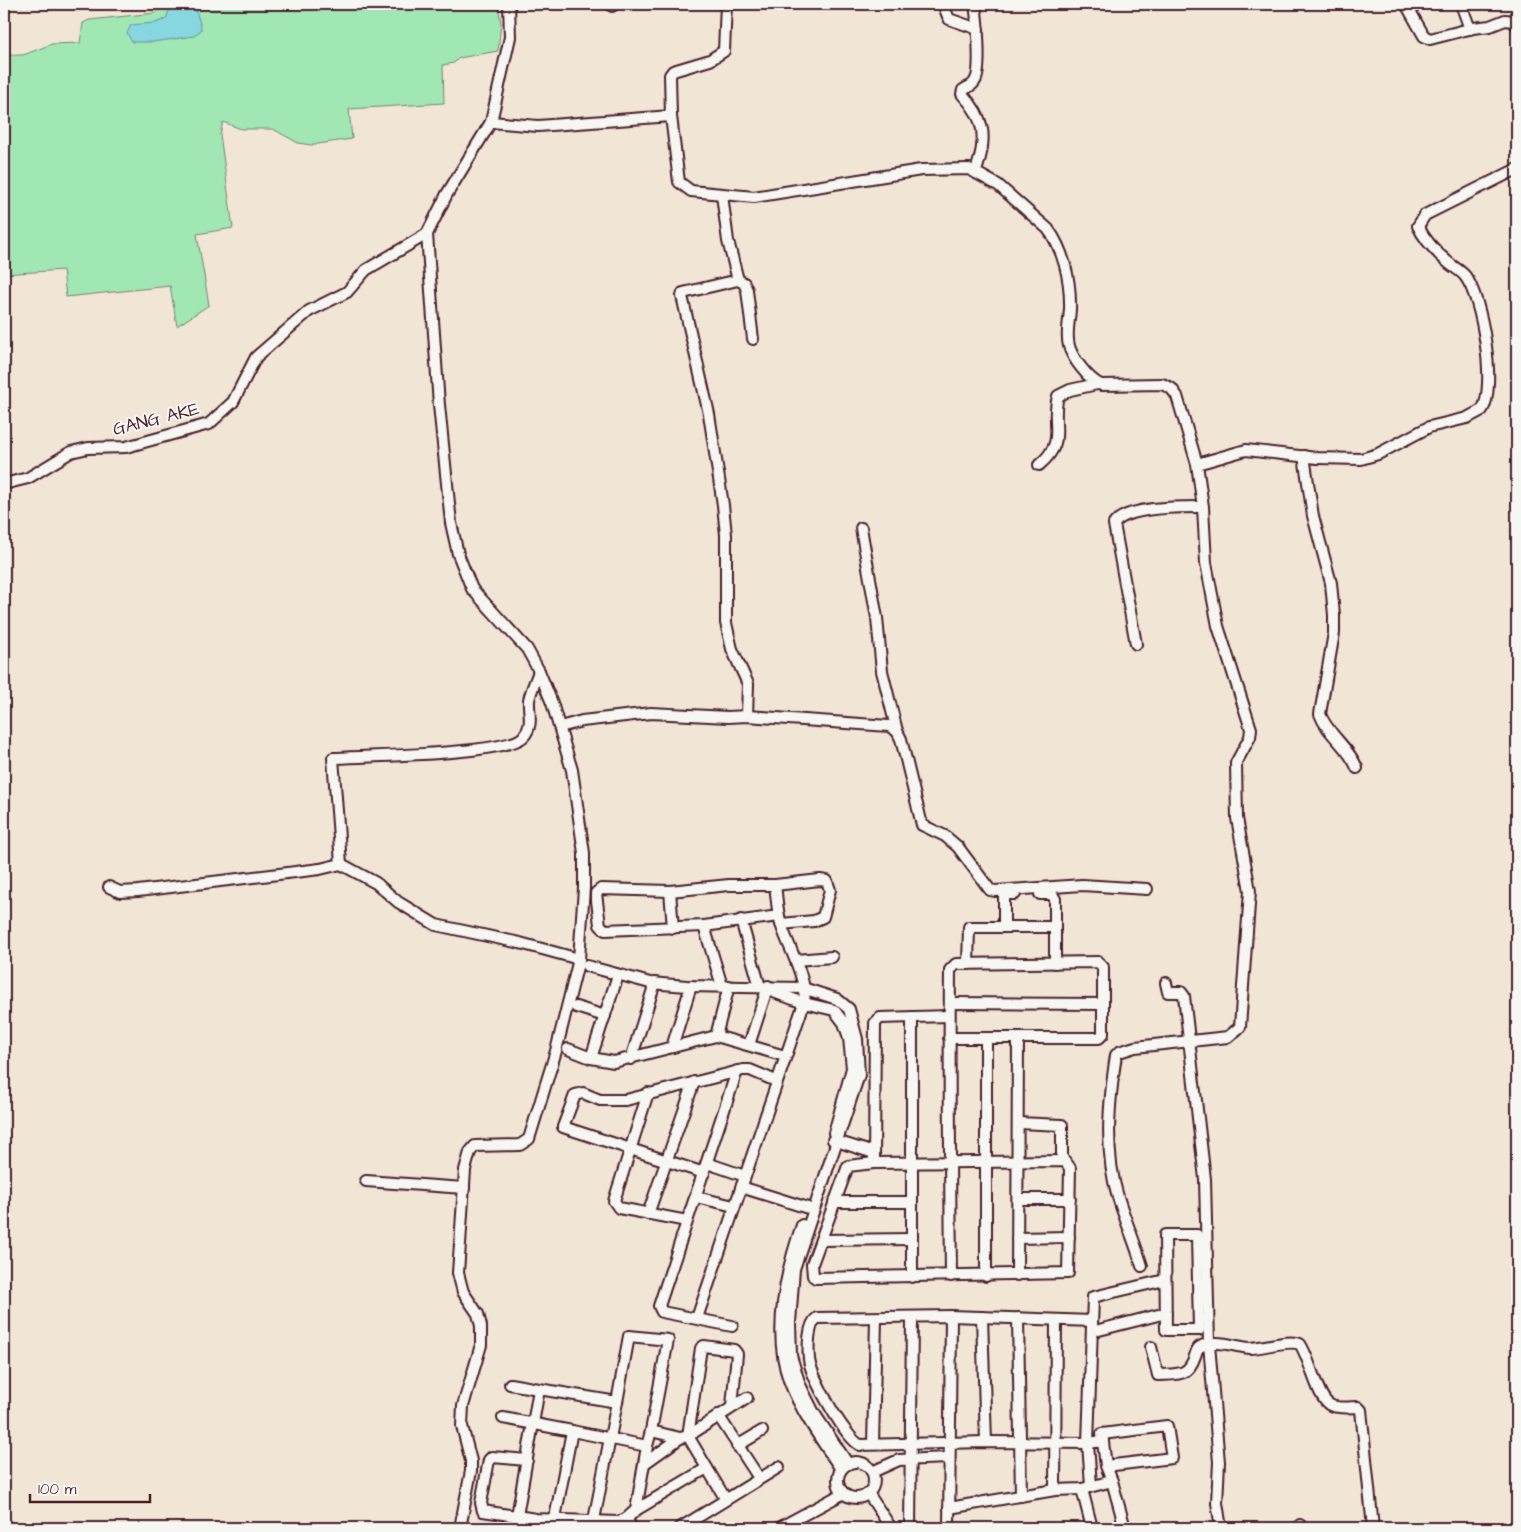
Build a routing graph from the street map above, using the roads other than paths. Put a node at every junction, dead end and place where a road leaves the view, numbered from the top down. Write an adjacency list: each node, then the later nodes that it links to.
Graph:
1 (510, 4): 11 (street)
2 (726, 4): 10 (street)
3 (943, 4): 8 (street)
4 (976, 4): 8 (street)
5 (1406, 4): 9 (street)
6 (1461, 4): 9 (street)
7 (1517, 26): 9 (street)
8 (978, 28): 13 (street)
9 (1470, 29)
10 (671, 116): 11 (street); 14 (street)
11 (491, 122): 15 (street)
12 (1517, 169): 19 (street)
13 (976, 171): 14 (street); 18 (street)
14 (722, 195): 16 (street)
15 (427, 234): 22 (street, GANG AKE); 26 (street)
16 (738, 280): 17 (street); 27 (street)
17 (753, 339)
18 (1097, 384): 20 (street); 21 (street)
19 (1304, 456): 20 (street); 30 (street)
20 (1197, 464): 23 (street)
21 (1039, 465)
22 (4, 484)
23 (1203, 505): 25 (street); 65 (street)
24 (861, 528): 29 (street)
25 (1136, 644)
26 (539, 671): 28 (street); 31 (street)
27 (747, 716): 28 (street); 29 (street)
28 (560, 727): 44 (street)
29 (897, 730): 34 (street)
30 (1358, 768)
31 (341, 864): 33 (street); 44 (street)
32 (775, 885): 35 (street); 36 (street); 36 (street)
33 (109, 887)
34 (1147, 889)
35 (670, 891): 41 (street); 41 (street)
36 (780, 919): 37 (street); 43 (street)
37 (741, 920): 38 (street); 52 (street)
38 (704, 926): 41 (street); 51 (street)
39 (1004, 926): 40 (street); 40 (street); 46 (street)
40 (1055, 927): 45 (street)
41 (673, 928)
42 (832, 957): 43 (street)
43 (796, 960): 53 (street)
44 (583, 963): 47 (street); 91 (street)
45 (1055, 963): 46 (street); 56 (street)
46 (968, 964): 55 (street)
47 (618, 974): 48 (street); 58 (street)
48 (655, 983): 50 (street); 71 (street)
49 (1166, 984): 65 (street)
50 (690, 986): 51 (street); 67 (street)
51 (725, 986): 52 (street); 61 (street)
52 (764, 988): 53 (street); 54 (street); 66 (street)
53 (803, 988): 54 (street); 77 (street)
54 (804, 1003): 69 (street); 77 (street)
55 (950, 1003): 56 (street); 59 (street)
56 (1103, 1004): 64 (street)
57 (576, 1007): 58 (street)
58 (605, 1016): 70 (street)
59 (949, 1016): 60 (street); 62 (street)
60 (912, 1017): 79 (street); 82 (street)
61 (716, 1036): 66 (street); 67 (street)
62 (950, 1038): 63 (street); 83 (street)
63 (986, 1038): 64 (street); 84 (street)
64 (1018, 1038): 76 (street)
65 (1188, 1042): 105 (street); 122 (street)
66 (749, 1045): 69 (street)
67 (672, 1047): 71 (street)
68 (568, 1049): 70 (street)
69 (786, 1056): 73 (street)
70 (591, 1058): 71 (street)
71 (631, 1059)
72 (737, 1071): 73 (street); 74 (street); 86 (street)
73 (776, 1081): 88 (street)
74 (694, 1082): 75 (street); 81 (street)
75 (648, 1093): 78 (street); 78 (street)
76 (1018, 1124): 80 (street); 85 (street)
77 (835, 1141): 79 (street); 98 (street); 152 (street)
78 (631, 1148): 81 (street); 99 (street)
79 (874, 1158): 82 (street); 95 (street)
80 (1062, 1161): 85 (street); 94 (street)
81 (668, 1162): 87 (street); 99 (street)
82 (912, 1162): 83 (street); 96 (street)
83 (950, 1162): 84 (street); 107 (street)
84 (986, 1162): 85 (street); 108 (street)
85 (1018, 1162): 93 (street)
86 (708, 1163): 87 (street); 88 (street)
87 (704, 1173): 92 (street)
88 (745, 1176): 90 (street)
89 (366, 1181): 91 (street)
90 (741, 1187): 97 (street); 98 (street)
91 (464, 1188): 171 (street)
92 (696, 1197): 97 (street); 100 (street)
93 (1018, 1199): 94 (street); 102 (street)
94 (1070, 1199): 101 (street)
95 (834, 1202): 96 (street); 104 (street)
96 (912, 1202): 103 (street)
97 (734, 1206): 114 (street)
98 (808, 1208): 152 (street)
99 (648, 1214): 100 (street)
100 (687, 1221): 114 (street)
101 (1070, 1237): 102 (street); 106 (street)
102 (1017, 1238): 106 (street)
103 (912, 1239): 104 (street); 109 (street)
104 (821, 1240): 109 (street)
105 (1142, 1266)
106 (1017, 1275): 108 (street)
107 (950, 1276): 108 (street); 109 (street)
108 (986, 1276)
109 (912, 1277)
110 (1165, 1280): 111 (street); 111 (street); 119 (street)
111 (1166, 1313): 121 (street)
112 (951, 1316): 113 (street); 117 (street); 142 (street)
113 (982, 1317): 115 (street); 138 (street)
114 (697, 1318): 120 (street)
115 (1018, 1318): 118 (street); 139 (street)
116 (876, 1319): 117 (street); 144 (street); 144 (street)
117 (912, 1319): 141 (street)
118 (1056, 1320): 119 (street); 140 (street)
119 (1092, 1321): 143 (street)
120 (732, 1326)
121 (1099, 1330)
122 (1208, 1344): 123 (street); 180 (street); 181 (street)
123 (1151, 1346)
124 (510, 1384): 125 (street)
125 (539, 1389): 127 (street); 131 (street)
126 (747, 1398): 128 (street)
127 (617, 1402): 133 (street); 136 (street)
128 (732, 1406): 129 (street); 135 (street)
129 (718, 1415): 135 (street); 146 (street)
130 (503, 1418): 131 (street)
131 (532, 1424): 132 (street); 149 (street)
132 (572, 1431): 136 (street); 167 (street)
133 (651, 1431): 135 (street); 145 (street)
134 (762, 1431): 146 (street)
135 (684, 1437): 150 (street); 154 (street)
136 (610, 1438): 145 (street); 168 (street)
137 (1103, 1441): 143 (street); 153 (street); 153 (street)
138 (986, 1442): 139 (street); 142 (street)
139 (1020, 1442): 140 (street); 162 (street)
140 (1054, 1442): 143 (street); 159 (street)
141 (910, 1443): 142 (street); 144 (street); 148 (street)
142 (950, 1443): 147 (street)
143 (1088, 1443): 158 (street)
144 (873, 1444)
145 (648, 1446): 150 (street)
146 (738, 1446): 156 (street)
147 (949, 1458): 148 (street); 164 (street)
148 (912, 1459): 155 (street); 176 (street)
149 (527, 1460): 166 (street); 166 (street)
150 (645, 1463): 165 (street)
151 (779, 1466): 156 (street)
152 (844, 1466): 155 (street); 160 (street)
153 (1106, 1466): 157 (street)
154 (707, 1468): 163 (street); 165 (street)
155 (872, 1472): 161 (street)
156 (759, 1478): 163 (street)
157 (1112, 1481): 158 (street); 179 (street)
158 (1087, 1487): 159 (street); 178 (street)
159 (1055, 1490): 162 (street)
160 (844, 1493): 161 (street); 173 (street)
161 (865, 1495): 174 (street); 175 (street)
162 (1021, 1496): 164 (street)
163 (725, 1498): 172 (street)
164 (949, 1508): 177 (street)
165 (636, 1510): 170 (street)
166 (517, 1516): 169 (street)
167 (555, 1518): 168 (street); 169 (street)
168 (594, 1520): 170 (street)
169 (536, 1523)
170 (624, 1524)
171 (460, 1528)
172 (680, 1528)
173 (779, 1528)
174 (883, 1528)
175 (891, 1528)
176 (910, 1528)
177 (949, 1528)
178 (1092, 1528)
179 (1125, 1528)
180 (1221, 1528)
181 (1373, 1528)

